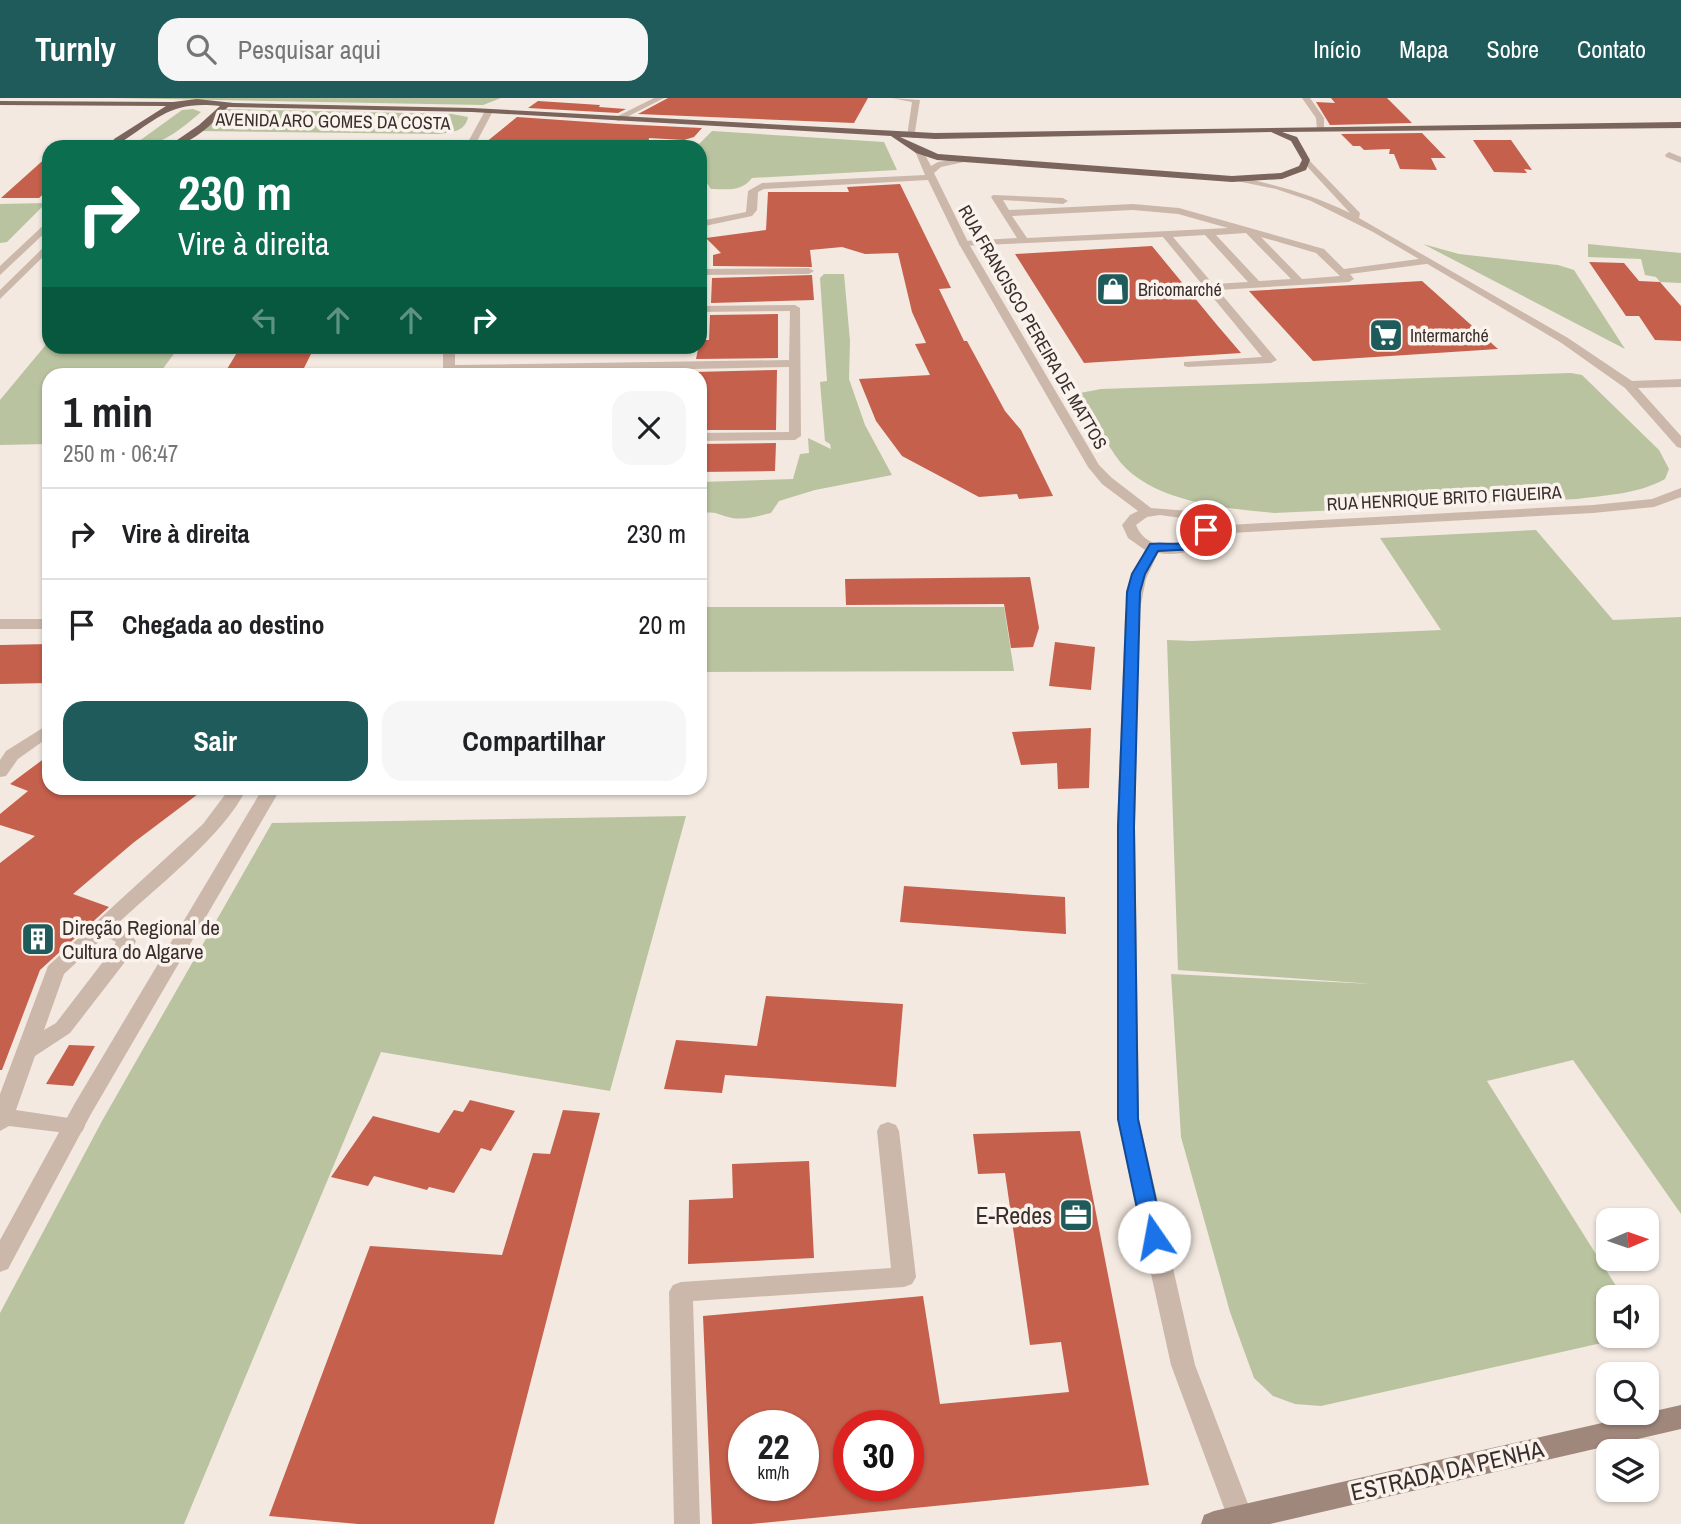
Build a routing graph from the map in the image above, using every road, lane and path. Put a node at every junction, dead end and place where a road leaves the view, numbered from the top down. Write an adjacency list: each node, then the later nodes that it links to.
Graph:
1 (201, 98): 6 (street)
2 (660, 98): 13 (street)
3 (895, 98): 19 (street)
4 (1306, 98): 15 (street)
5 (98, 101): 7 (main road); 9 (main road)
6 (190, 102): 8 (main road); 10 (main road)
7 (0, 103)
8 (222, 103): 11 (main road); 17 (main road)
9 (137, 104): 10 (main road); 12 (main road)
10 (175, 104): 12 (main road)
11 (489, 111): 13 (main road); 25 (street)
12 (154, 116): 22 (main road)
13 (616, 119): 18 (main road)
14 (1681, 125): 15 (main road)
15 (1318, 129): 16 (main road); 21 (main road)
16 (1261, 131): 20 (main road); 21 (main road)
17 (192, 135): 23 (main road); 24 (street, AVENIDA ARO GOMES DA COSTA)
18 (884, 135): 19 (main road); 26 (main road)
19 (911, 136): 20 (main road)
20 (935, 136): 26 (main road)
21 (1294, 139): 29 (main road)
22 (118, 140)
23 (184, 140)
24 (347, 140)
25 (473, 140)
26 (918, 150): 28 (main road); 31 (street, RUA FRANCISCO PEREIRA DE MATTOS)
27 (1669, 155): 30 (street)
28 (969, 160): 31 (street); 32 (main road)
29 (1306, 160): 32 (main road); 38 (street)
30 (1681, 160)
31 (929, 175): 35 (street); 42 (street, RUA FRANCISCO PEREIRA DE MATTOS)
32 (1232, 179): 38 (street)
33 (1133, 207): 34 (street); 34 (street); 37 (street)
34 (1006, 213): 41 (street)
35 (707, 223)
36 (42, 230): 46 (street)
37 (1248, 230): 39 (street); 48 (street); 49 (street)
38 (1376, 230): 44 (street)
39 (1208, 232): 40 (street); 50 (street)
40 (1166, 234): 41 (street); 51 (street)
41 (1024, 241): 42 (street)
42 (964, 244): 63 (street, RUA FRANCISCO PEREIRA DE MATTOS)
43 (42, 252): 52 (street)
44 (1426, 261): 48 (street); 59 (street)
45 (809, 271): 47 (street)
46 (0, 272)
47 (707, 272)
48 (1342, 272): 49 (street)
49 (1300, 282): 50 (street)
50 (1256, 285): 51 (street)
51 (1210, 287): 55 (street)
52 (0, 296)
53 (707, 309): 54 (street)
54 (795, 363): 56 (street); 60 (street)
55 (1188, 364)
56 (662, 365): 57 (street)
57 (571, 368)
58 (1681, 383): 59 (street)
59 (1629, 385): 61 (street)
60 (707, 438)
61 (1681, 444)
62 (1681, 492): 64 (street, RUA HENRIQUE BRITO FIGUEIRA)
63 (1148, 512): 64 (street); 65 (street)
64 (1206, 530): 65 (street)
65 (1154, 547): 79 (street)
66 (0, 624): 67 (street)
67 (42, 624)
68 (42, 734): 69 (street)
69 (0, 772)
70 (234, 795): 72 (street)
71 (268, 795): 75 (street)
72 (102, 929): 73 (street); 73 (street)
73 (25, 1052): 74 (street)
74 (1, 1118): 75 (street)
75 (74, 1126): 77 (street)
76 (888, 1131): 80 (street)
77 (0, 1262)
78 (1681, 1417): 79 (street, ESTRADA DA PENHA)
79 (1227, 1521)
80 (687, 1524)

